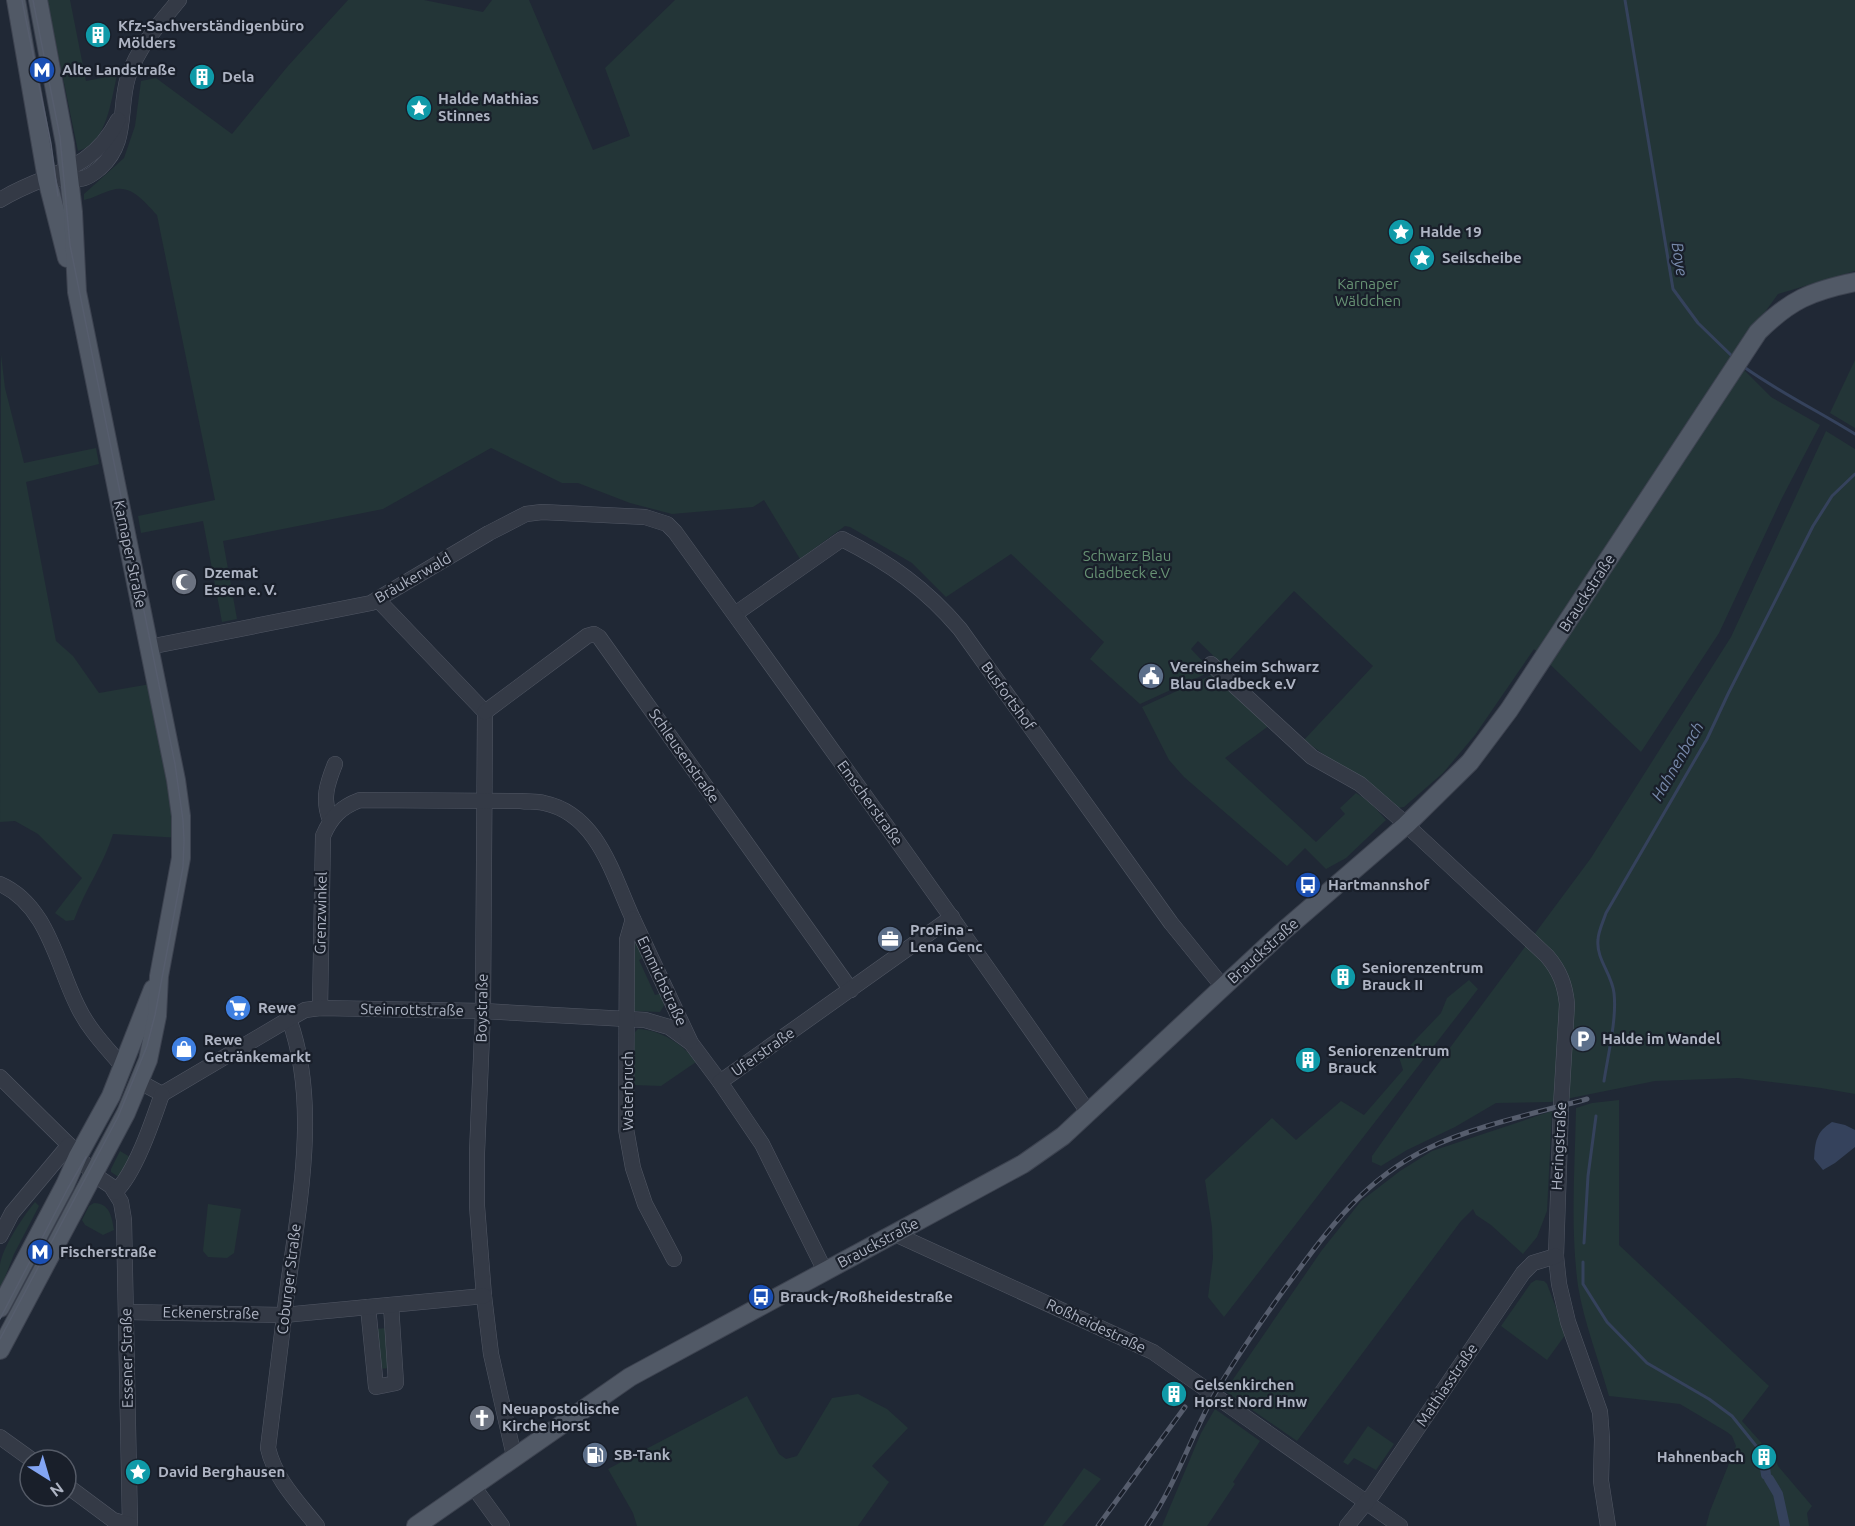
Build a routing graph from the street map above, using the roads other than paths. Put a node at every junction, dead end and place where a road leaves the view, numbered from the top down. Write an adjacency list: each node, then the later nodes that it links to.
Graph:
1 (16, 0): 5 (main road, Karnaper Straße)
2 (38, 0): 4 (main road, Karnaper Straße)
3 (179, 0): 4 (street)
4 (68, 173): 5 (street); 8 (main road, Karnaper Straße)
5 (47, 179): 6 (street); 8 (main road, Karnaper Straße)
6 (0, 200)
7 (1855, 282): 18 (main road, Brauckstraße)
8 (77, 292): 12 (main road, Karnaper Straße)
9 (634, 517): 10 (street, Bräukerwald); 11 (street, Emscherstraße)
10 (378, 600): 12 (street, Bräukerwald); 14 (street)
11 (735, 614): 20 (street, Emscherstraße); 23 (street, Busfortshof)
12 (149, 647): 22 (main road, Karnaper Straße)
13 (1211, 664): 18 (street)
14 (485, 712): 16 (street, Boystraße); 24 (street, Schleusenstraße)
15 (335, 764): 17 (street, Grenzwinkel)
16 (485, 801): 17 (street); 21 (street, Emmichstraße); 26 (street, Boystraße)
17 (330, 820): 25 (street, Grenzwinkel)
18 (1406, 825): 23 (main road, Brauckstraße); 41 (street, Heringstraße)
19 (0, 884): 30 (street)
20 (951, 917): 24 (street, Uferstraße); 35 (street, Emscherstraße)
21 (633, 919): 28 (street, Emmichstraße); 29 (street, Emmichstraße)
22 (159, 976): 30 (main road); 32 (main road)
23 (1223, 987): 35 (main road, Brauckstraße)
24 (851, 990): 33 (street, Uferstraße)
25 (320, 1008): 26 (street, Steinrottstraße); 27 (street, Steinrottstraße)
26 (483, 1011): 28 (street, Steinrottstraße); 44 (street, Boystraße)
27 (289, 1019): 34 (street, Steinrottstraße); 49 (street, Coburger Straße)
28 (626, 1020): 29 (street, Steinrottstraße); 42 (street, Waterbruch)
29 (691, 1043): 33 (street, Steinrottstraße)
30 (123, 1066): 36 (main road)
31 (1, 1080): 36 (street)
32 (140, 1082): 34 (street); 37 (main road)
33 (720, 1082): 43 (street, Uferstraße)
34 (162, 1094): 38 (street)
35 (1088, 1113): 39 (main road, Brauckstraße)
36 (73, 1150): 37 (street); 40 (street); 47 (main road)
37 (93, 1174): 38 (street); 50 (main road)
38 (115, 1192): 48 (street, Essener Straße)
39 (895, 1234): 43 (main road, Brauckstraße); 56 (street, Roßheidestraße)
40 (0, 1236)
41 (1556, 1256): 56 (street, Mathiasstraße); 63 (street, Heringstraße)
42 (674, 1259)
43 (825, 1271): 53 (main road, Brauckstraße)
44 (484, 1296): 45 (street, Eckenerstraße); 53 (street, Boystraße)
45 (391, 1305): 46 (street, Eckenerstraße); 46 (street)
46 (368, 1307): 49 (street, Eckenerstraße)
47 (0, 1308)
48 (126, 1312): 49 (street, Eckenerstraße); 57 (street, Essener Straße)
49 (284, 1315): 58 (street, Coburger Straße)
50 (0, 1350)
51 (0, 1437): 52 (street)
52 (18, 1450)
53 (514, 1456): 54 (main road, Brauckstraße)
54 (473, 1486): 59 (main road, Brauckstraße); 60 (street)
55 (78, 1494): 57 (street)
56 (1366, 1502): 61 (street, Mathiasstraße); 62 (street, Roßheidestraße)
57 (130, 1526)
58 (317, 1526)
59 (416, 1526)
60 (502, 1526)
61 (1347, 1526)
62 (1400, 1526)
63 (1608, 1526)

